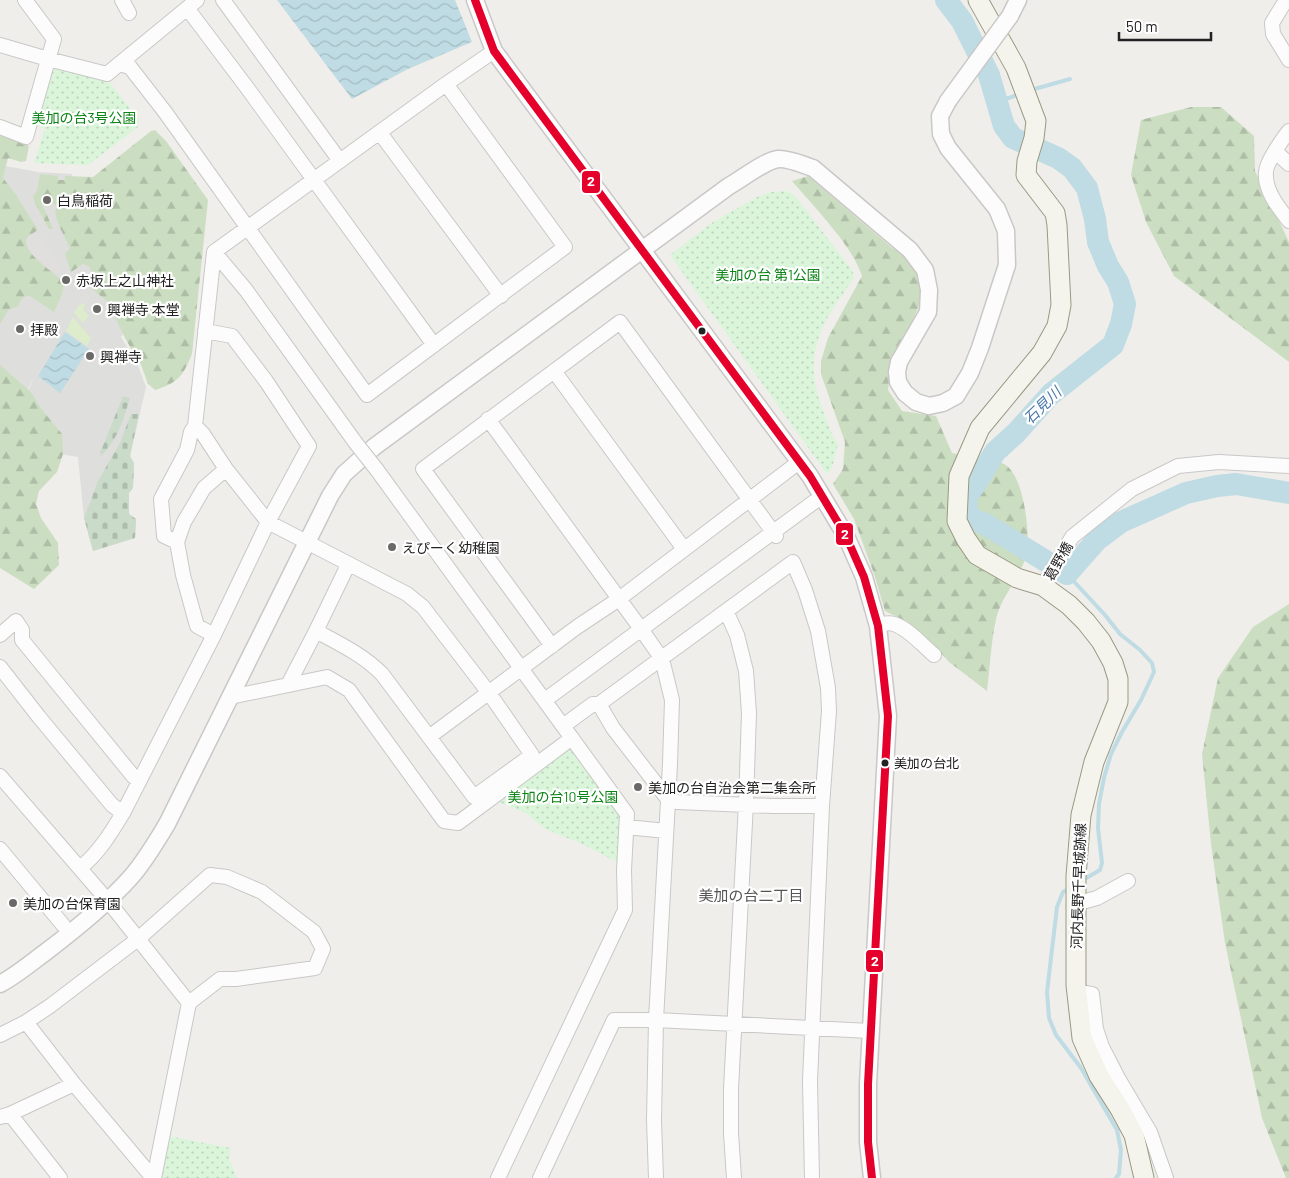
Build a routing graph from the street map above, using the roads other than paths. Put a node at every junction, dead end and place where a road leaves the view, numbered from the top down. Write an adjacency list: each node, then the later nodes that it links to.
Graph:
1 (25, 0): 10 (street)
2 (223, 0): 18 (street)
3 (475, 0): 9 (street)
4 (978, 0): 42 (main road, 河内長野千早城跡線)
5 (1018, 0): 23 (street, bridge)
6 (192, 4): 12 (street); 20 (street)
7 (1283, 4): 11 (street)
8 (0, 44): 10 (street)
9 (494, 51): 13 (street); 23 (street)
10 (48, 59): 12 (street); 14 (street)
11 (1289, 60)
12 (119, 64): 22 (street)
13 (446, 84): 16 (street); 25 (street)
14 (0, 127)
15 (1289, 131): 17 (street)
16 (380, 133): 18 (street); 25 (street)
17 (1276, 152): 19 (street); 21 (street)
18 (340, 161): 20 (street)
19 (1289, 164)
20 (314, 180): 22 (street); 27 (street)
21 (1289, 221)
22 (248, 226): 24 (street); 27 (street)
23 (642, 249): 31 (street); 39 (street)
24 (214, 252): 26 (street); 54 (street, bridge)
25 (501, 296): 27 (street)
26 (205, 331): 30 (street); 36 (street)
27 (434, 345)
28 (554, 371): 29 (street); 34 (street); 40 (street)
29 (488, 419): 43 (street); 50 (street)
30 (195, 426): 33 (street); 38 (street)
31 (799, 462): 34 (street); 45 (street)
32 (1289, 466): 42 (street, 葛野橋)
33 (226, 470): 36 (street); 38 (street)
34 (750, 501): 37 (street); 40 (street)
35 (814, 502): 37 (street)
36 (268, 522): 39 (street); 49 (street)
37 (775, 534): 46 (street)
38 (177, 542): 49 (street)
39 (308, 542): 41 (street); 57 (street)
40 (684, 549): 43 (street)
41 (348, 565): 47 (street); 56 (street)
42 (1044, 586): 74 (main road, 河内長野千早城跡線)
43 (619, 599): 46 (street); 50 (street)
44 (726, 611): 52 (street); 66 (street); 67 (street)
45 (878, 626): 51 (street); 84 (street)
46 (641, 629): 52 (street); 58 (street)
47 (316, 631): 55 (street); 61 (street)
48 (0, 635): 64 (street)
49 (214, 635): 64 (street)
50 (552, 646): 54 (street)
51 (934, 655)
52 (662, 659): 59 (street); 65 (street)
53 (0, 667): 68 (street)
54 (522, 669): 56 (street); 58 (street)
55 (288, 685): 57 (street); 62 (street)
56 (489, 692): 61 (street); 61 (street)
57 (230, 697): 75 (street)
58 (544, 700): 60 (street)
59 (599, 704): 60 (street); 65 (street)
60 (563, 726): 62 (street)
61 (429, 737)
62 (572, 738): 69 (street)
63 (0, 776): 72 (street)
64 (139, 781): 68 (street)
65 (668, 798): 66 (street); 70 (street)
66 (746, 804): 67 (street); 82 (street)
67 (822, 806): 83 (street)
68 (123, 813): 72 (street)
69 (627, 827): 70 (street); 91 (street)
70 (666, 831): 80 (street)
71 (0, 849): 76 (street)
72 (80, 868): 75 (street)
73 (1128, 881): 74 (street)
74 (1076, 891): 86 (main road, 河内長野千早城跡線)
75 (108, 901): 77 (street); 78 (street)
76 (63, 925)
77 (138, 939): 79 (street); 79 (street); 81 (street)
78 (0, 984)
79 (189, 1003): 90 (street)
80 (656, 1020): 82 (street); 92 (street); 93 (street)
81 (26, 1022): 85 (street); 87 (street)
82 (734, 1024): 83 (street); 94 (street)
83 (812, 1029): 84 (street); 95 (street)
84 (870, 1031): 96 (street)
85 (0, 1035)
86 (1082, 1038): 97 (main road, 河内長野千早城跡線); 98 (street)
87 (74, 1084): 88 (street); 90 (street)
88 (5, 1116): 89 (street)
89 (60, 1178)
90 (153, 1178)
91 (498, 1178)
92 (540, 1178)
93 (656, 1178)
94 (734, 1178)
95 (812, 1178)
96 (872, 1178)
97 (1144, 1178)
98 (1166, 1178)

